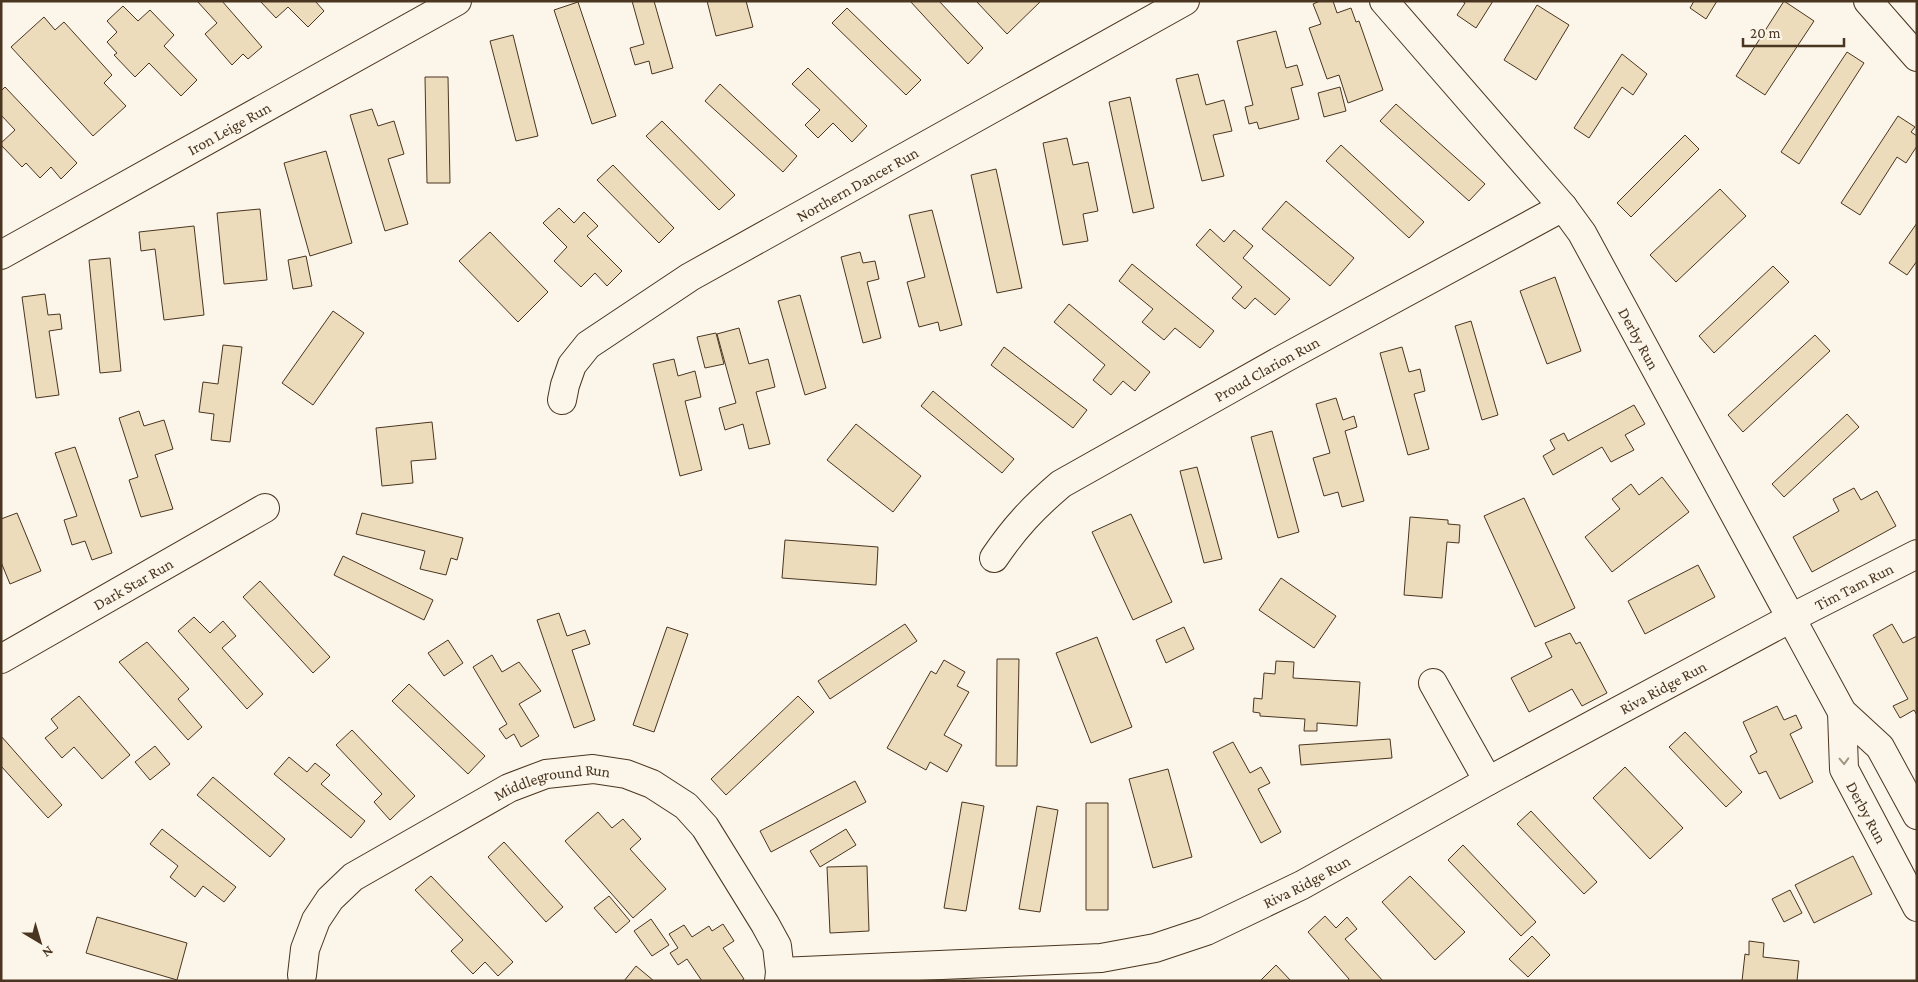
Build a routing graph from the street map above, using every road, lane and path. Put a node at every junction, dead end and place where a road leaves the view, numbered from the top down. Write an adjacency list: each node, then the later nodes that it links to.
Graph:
1 (457, 1): 7 (street, Iron Leige Run)
2 (1185, 1): 8 (street, Northern Dancer Run)
3 (1384, 1): 6 (street, Derby Run)
4 (1868, 1): 5 (street)
5 (1917, 57)
6 (1563, 207): 11 (street, Proud Clarion Run); 12 (street, Derby Run)
7 (1, 255)
8 (562, 400)
9 (265, 508): 13 (street, Dark Star Run)
10 (1917, 554): 12 (street, Tim Tam Run)
11 (994, 558)
12 (1791, 618): 15 (street, Derby Run); 16 (street, Riva Ridge Run)
13 (1, 659)
14 (1433, 683): 16 (street)
15 (1842, 712): 17 (street, Derby Run); 18 (street, Derby Run, one-way to 18)
16 (1488, 781): 20 (street, Riva Ridge Run)
17 (1917, 815)
18 (1917, 907)
19 (302, 975): 20 (street, Middleground Run)
20 (780, 976)

